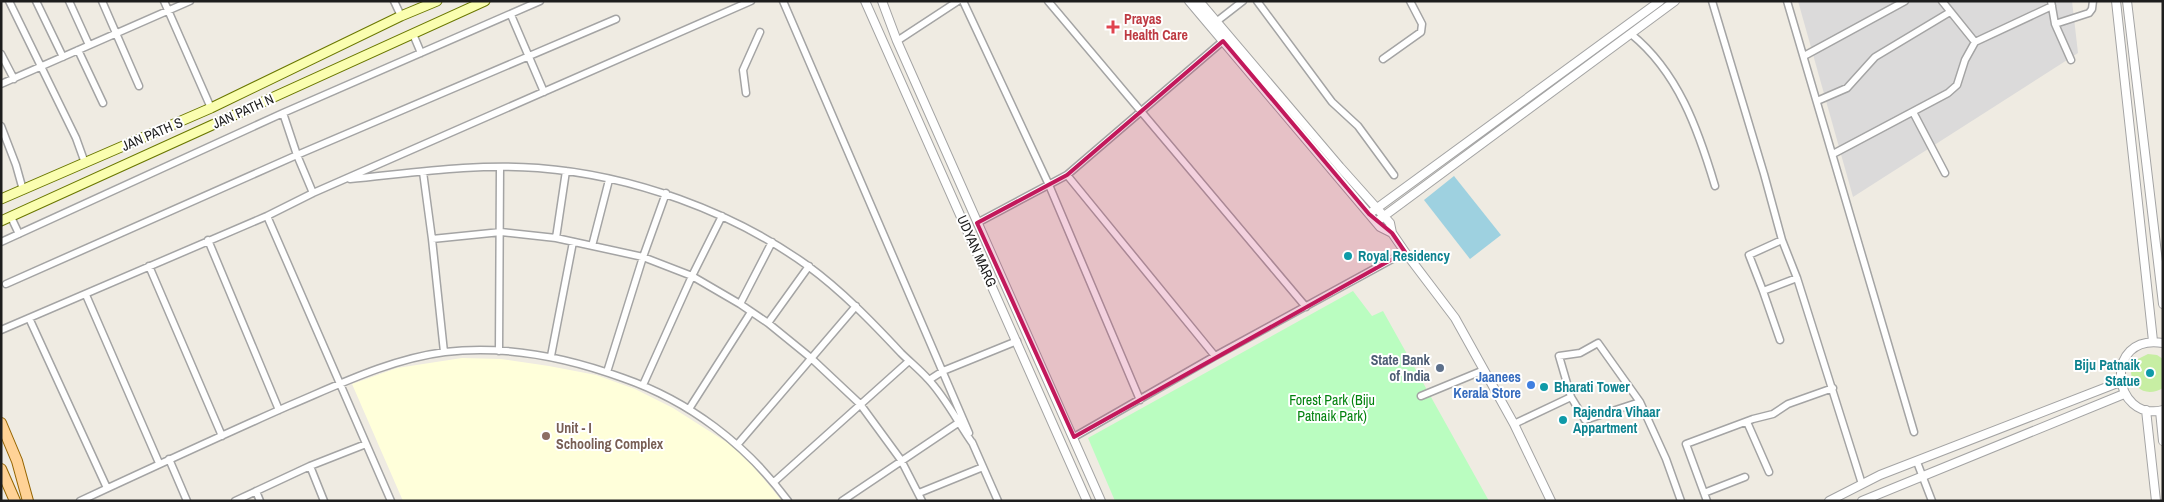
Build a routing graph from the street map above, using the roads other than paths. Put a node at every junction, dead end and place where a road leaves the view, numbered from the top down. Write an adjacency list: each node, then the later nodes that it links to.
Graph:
1 (9, 1): 56 (street)
2 (36, 1): 53 (street)
3 (69, 1): 47 (street)
4 (102, 1): 41 (street)
5 (164, 1): 33 (street)
6 (190, 1): 33 (street)
7 (394, 1): 36 (street)
8 (437, 1): 36 (main road, JAN PATH S)
9 (485, 1): 42 (main road, JAN PATH N)
10 (540, 1): 35 (street)
11 (751, 1): 60 (street)
12 (782, 1): 134 (street)
13 (865, 1): 124 (street, UDYAN MARG)
14 (882, 1): 44 (street, UDYAN MARG)
15 (958, 1): 44 (street)
16 (963, 1): 80 (street)
17 (1048, 1): 65 (street)
18 (1189, 1): 45 (street)
19 (1199, 1): 38 (street)
20 (1242, 1): 38 (street)
21 (1410, 1): 54 (street)
22 (1660, 1): 86 (street)
23 (1675, 1): 43 (street)
24 (1712, 1): 101 (street)
25 (1787, 1): 52 (street)
26 (1904, 1): 52 (street)
27 (1942, 1): 34 (street)
28 (2093, 1): 39 (street)
29 (2116, 1): 125 (street)
30 (2127, 1): 116 (street)
31 (1262, 3): 77 (street)
32 (2052, 4): 39 (street); 46 (street)
33 (169, 12): 41 (street); 64 (street)
34 (1950, 12): 46 (street); 62 (street)
35 (510, 15): 49 (street); 51 (street)
36 (401, 16): 64 (main road, JAN PATH S)
37 (616, 19): 51 (street)
38 (1216, 22): 86 (street)
39 (2055, 24): 55 (street)
40 (760, 32): 61 (street)
41 (116, 34): 47 (street); 59 (street)
42 (413, 34): 49 (street); 91 (main road, JAN PATH N)
43 (1631, 34): 81 (street); 90 (street)
44 (898, 41): 94 (street, UDYAN MARG)
45 (1223, 41): 65 (street); 87 (street)
46 (1975, 42): 66 (street)
47 (89, 45): 48 (street)
48 (78, 50): 53 (street); 63 (street)
49 (421, 53): 67 (street)
50 (1, 54): 57 (street)
51 (529, 56): 60 (street); 70 (street)
52 (1804, 56): 62 (street)
53 (63, 57): 56 (street)
54 (1383, 58)
55 (2071, 60)
56 (41, 66): 57 (street); 71 (street)
57 (14, 79): 58 (street)
58 (1, 84)
59 (139, 86)
60 (544, 92): 78 (street)
61 (746, 93)
62 (1817, 101): 69 (street)
63 (103, 103)
64 (211, 108): 71 (main road, JAN PATH S)
65 (1141, 111): 76 (street); 118 (street)
66 (1913, 112): 69 (street); 75 (street)
67 (283, 113): 70 (street); 97 (street)
68 (1, 126): 82 (street)
69 (1833, 154): 155 (street)
70 (297, 155): 84 (street); 112 (street)
71 (84, 163): 82 (main road, JAN PATH S)
72 (500, 167): 73 (street); 74 (street); 95 (street)
73 (566, 171): 79 (street); 98 (street)
74 (423, 172): 78 (street); 99 (street)
75 (1945, 173)
76 (1068, 175): 80 (street); 130 (street)
77 (1394, 175)
78 (343, 180): 84 (street)
79 (609, 180): 83 (street); 105 (street)
80 (1049, 185): 94 (street); 144 (street)
81 (1715, 186)
82 (23, 190): 85 (main road, JAN PATH S)
83 (666, 193): 89 (street); 107 (street)
84 (313, 194): 88 (street)
85 (1, 198)
86 (1376, 208): 87 (street); 90 (street)
87 (1369, 214): 93 (street)
88 (267, 216): 100 (street); 138 (street)
89 (722, 216): 104 (street); 110 (street)
90 (1384, 216): 93 (street); 96 (street)
91 (11, 217): 92 (main road, JAN PATH N); 97 (street)
92 (1, 221)
93 (1376, 222): 96 (street)
94 (977, 223): 157 (street, UDYAN MARG)
95 (501, 232): 98 (street); 99 (street); 127 (street)
96 (1392, 233): 106 (street)
97 (19, 234): 102 (street)
98 (556, 238): 103 (street)
99 (432, 239): 128 (street)
100 (208, 240): 108 (street); 148 (street)
101 (1782, 240): 111 (street); 113 (street)
102 (1, 242)
103 (572, 242): 105 (street); 129 (street)
104 (772, 242): 109 (street); 115 (street)
105 (592, 246): 107 (street)
106 (1405, 252): 118 (street); 133 (street)
107 (643, 257): 110 (street); 135 (street)
108 (149, 266): 114 (street); 156 (street)
109 (808, 266): 117 (street); 121 (street)
110 (692, 276): 115 (street); 139 (street)
111 (1798, 278): 113 (street); 140 (street)
112 (6, 284)
113 (1764, 291): 123 (street)
114 (86, 295): 120 (street); 165 (street)
115 (740, 304): 119 (street)
116 (2163, 304)
117 (856, 306): 131 (street); 132 (street)
118 (1306, 307): 130 (street)
119 (751, 312): 121 (street); 147 (street)
120 (29, 318): 122 (street); 176 (street)
121 (768, 324): 131 (street)
122 (1, 330)
123 (1780, 340)
124 (1017, 341): 134 (street); 171 (street, UDYAN MARG)
125 (2153, 341): 126 (street); 137 (street)
126 (2163, 342)
127 (499, 351): 128 (street); 129 (street)
128 (444, 352): 138 (street)
129 (551, 356): 135 (street)
130 (1215, 356): 144 (street)
131 (811, 358): 146 (street); 161 (street)
132 (909, 361): 136 (street); 146 (street)
133 (1484, 370): 142 (street); 154 (street)
134 (944, 371): 136 (street); 160 (street)
135 (607, 372): 139 (street)
136 (929, 380): 153 (street)
137 (2120, 382): 141 (street); 164 (street)
138 (339, 384): 148 (street); 159 (street)
139 (643, 385): 147 (street)
140 (1833, 388): 151 (street); 175 (street)
141 (2124, 394): 149 (street); 172 (street)
142 (1421, 396)
143 (1571, 397): 145 (street); 145 (street); 154 (street)
144 (1140, 400): 157 (street)
145 (1640, 402): 195 (street)
146 (860, 404): 163 (street); 174 (street)
147 (689, 409): 161 (street)
148 (279, 410): 156 (street)
149 (2146, 410): 150 (street); 200 (street)
150 (2161, 411): 158 (street)
151 (1747, 422): 170 (street); 178 (street)
152 (1, 423): 182 (main road)
153 (958, 423): 160 (street); 163 (street)
154 (1514, 424): 194 (street)
155 (1914, 432)
156 (222, 436): 162 (street)
157 (1074, 437): 168 (street, UDYAN MARG)
158 (2163, 441)
159 (366, 444): 166 (street); 187 (street)
160 (973, 444): 167 (street)
161 (737, 446): 174 (street)
162 (169, 459): 165 (street); 183 (street)
163 (901, 460): 179 (street); 189 (street)
164 (1917, 462): 172 (street); 175 (street)
165 (159, 463): 176 (street)
166 (310, 466): 177 (street); 186 (street)
167 (983, 467): 179 (street); 191 (street)
168 (1087, 468): 171 (street); 193 (street, UDYAN MARG)
169 (1, 469): 181 (main road)
170 (1769, 472)
171 (1075, 473): 192 (street, UDYAN MARG)
172 (1923, 475): 198 (street); 199 (street)
173 (1745, 477): 178 (street)
174 (774, 482): 188 (street)
175 (1862, 484): 197 (street)
176 (107, 488): 180 (street)
177 (256, 491): 184 (street); 185 (street)
178 (1704, 493): 196 (street)
179 (919, 494): 190 (street)
180 (82, 500)
181 (15, 501)
182 (28, 501)
183 (187, 501)
184 (235, 501)
185 (260, 501)
186 (324, 501)
187 (391, 501)
188 (788, 501)
189 (842, 501)
190 (922, 501)
191 (997, 501)
192 (1087, 501)
193 (1101, 501)
194 (1551, 501)
195 (1680, 501)
196 (1707, 501)
197 (1829, 501)
198 (1862, 501)
199 (1932, 501)
200 (2156, 501)

